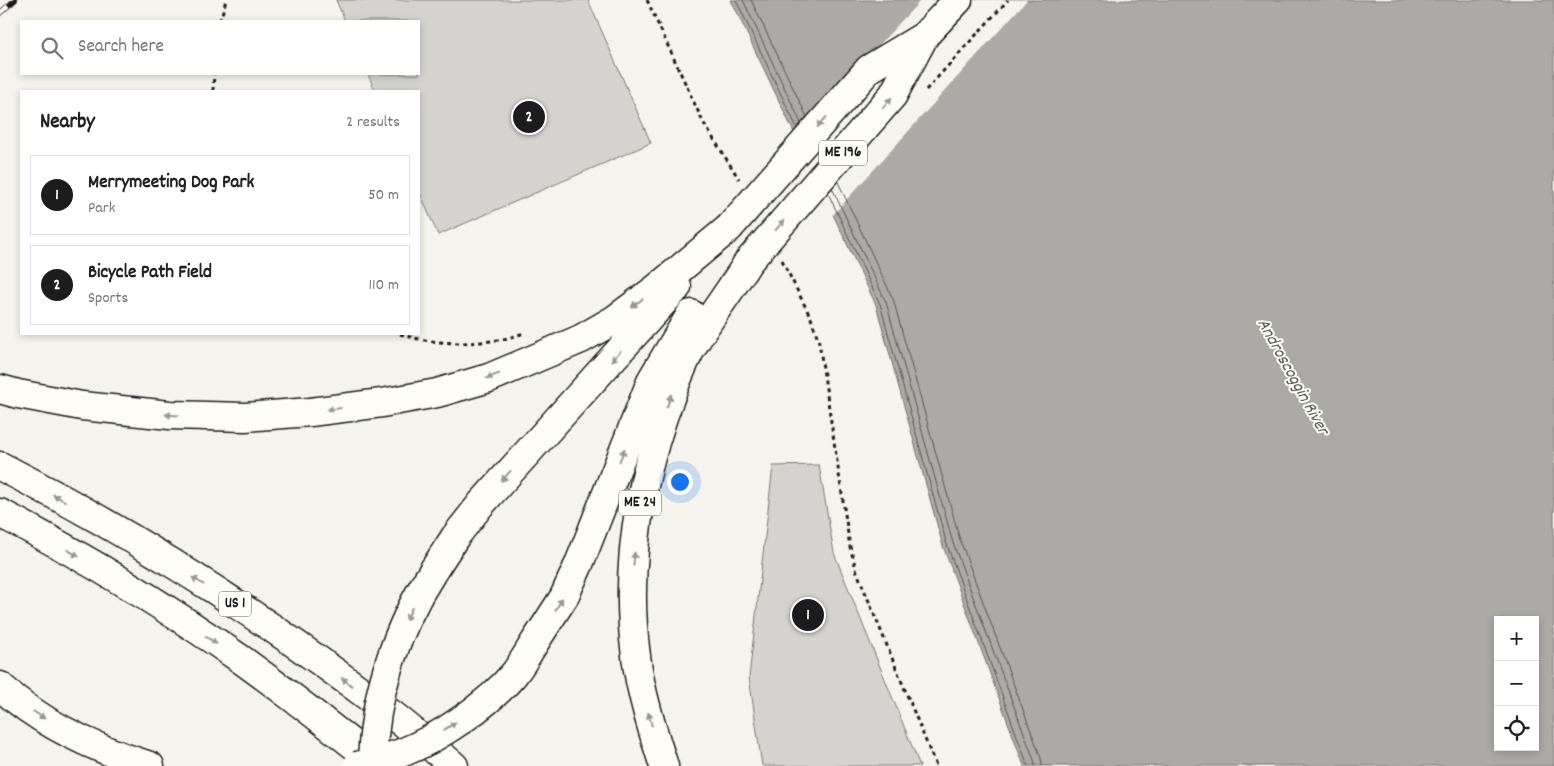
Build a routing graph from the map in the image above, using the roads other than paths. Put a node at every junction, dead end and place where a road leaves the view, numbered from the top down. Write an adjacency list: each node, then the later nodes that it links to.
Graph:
1 (958, 0): 2 (highway, ME 196)
2 (925, 35): 3 (highway, ME 196, one-way to 3, bridge); 4 (highway, ME 196, one-way to 2, bridge)
3 (729, 228): 5 (highway, one-way to 5); 11 (highway, one-way to 11, bridge)
4 (748, 262): 10 (highway, one-way to 4, bridge); 14 (highway, ME 24, one-way to 4)
5 (0, 389)
6 (0, 466): 13 (highway, US 1, one-way to 6)
7 (0, 512): 12 (highway, US 1, one-way to 12)
8 (0, 686): 9 (highway, one-way to 9)
9 (143, 764)
10 (358, 766)
11 (372, 766)
12 (380, 766)
13 (454, 766)
14 (664, 766)

